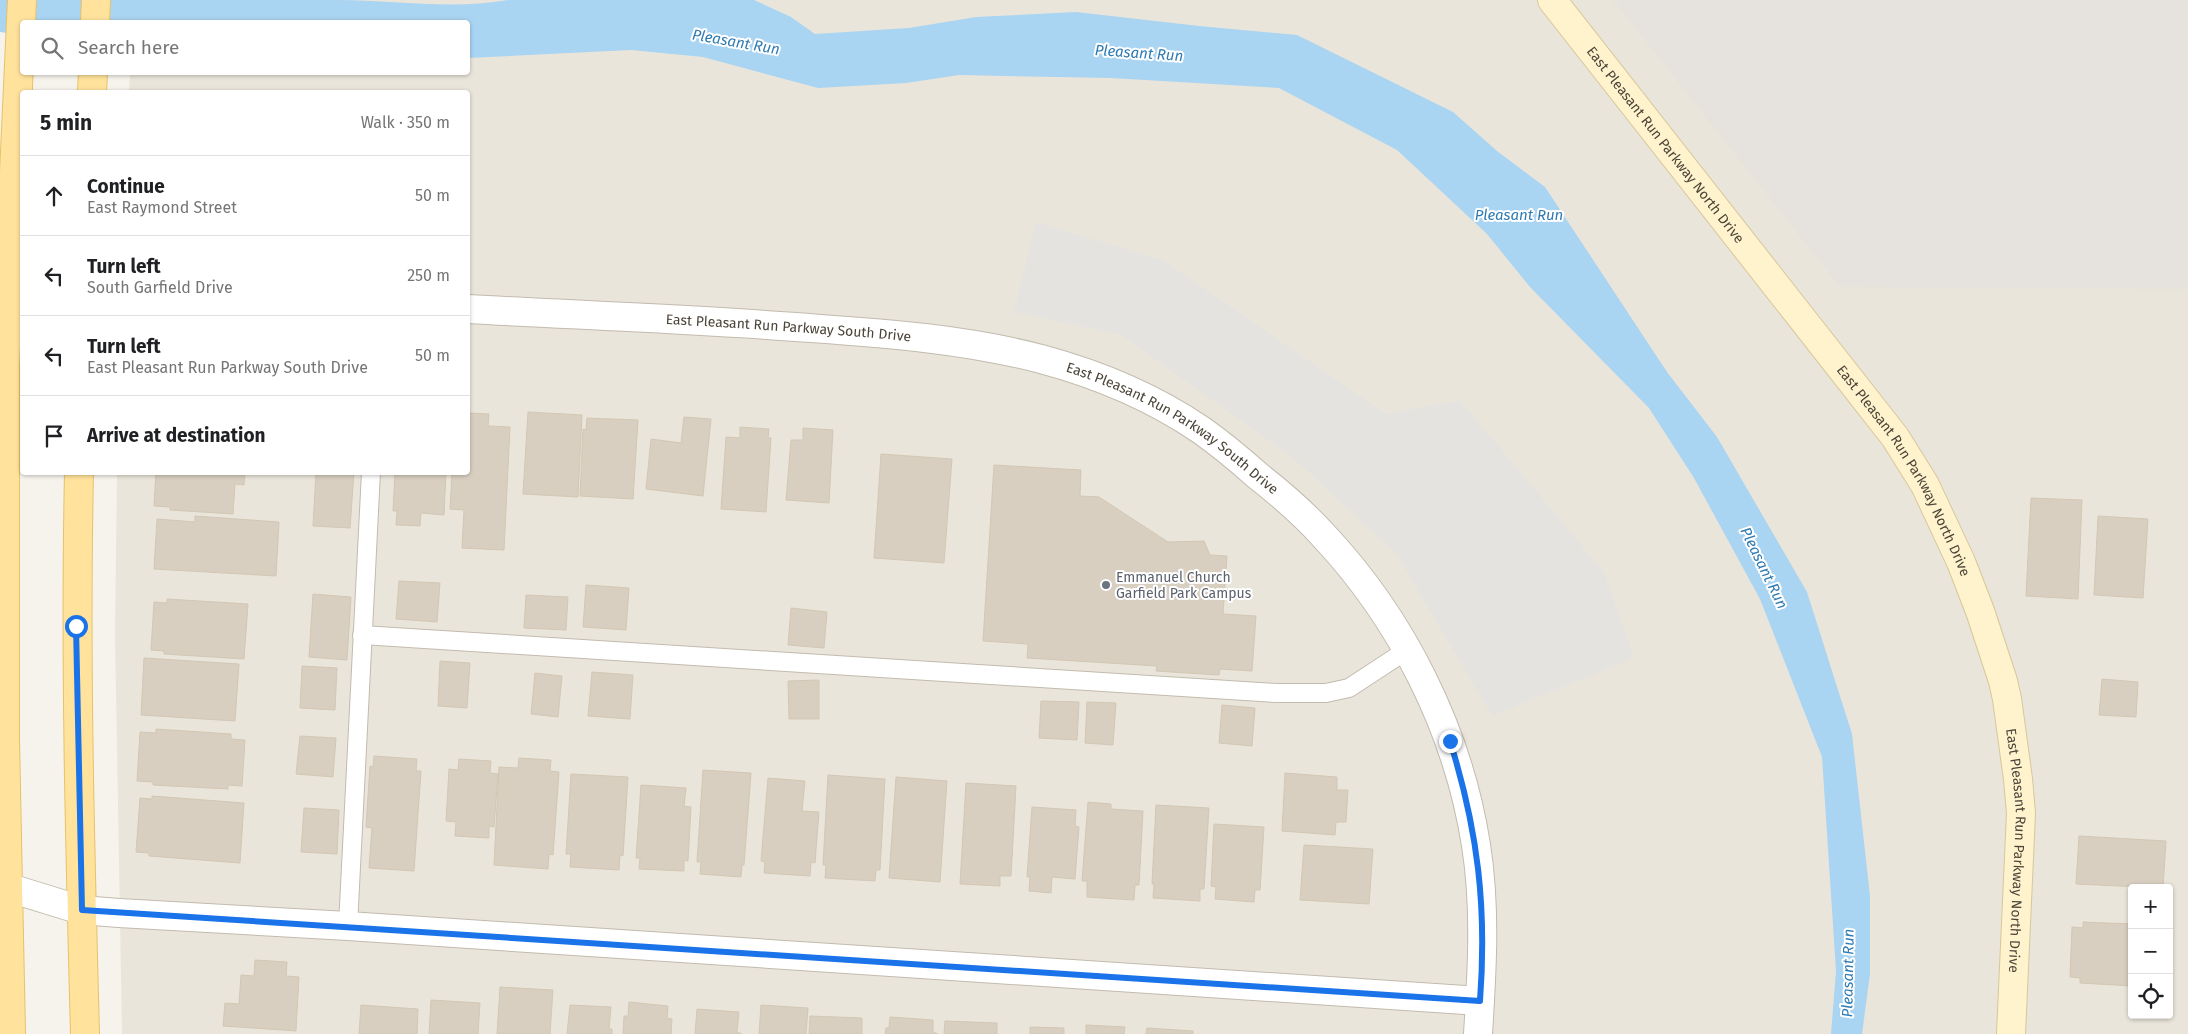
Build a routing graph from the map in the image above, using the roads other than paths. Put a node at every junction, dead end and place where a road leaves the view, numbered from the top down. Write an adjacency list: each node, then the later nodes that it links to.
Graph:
1 (22, 0): 4 (main road)
2 (96, 0): 5 (main road)
3 (1552, 0): 22 (street, East Pleasant Run Parkway North Drive)
4 (21, 20)
5 (95, 20)
6 (20, 37): 9 (main road)
7 (93, 75): 8 (main road)
8 (92, 90)
9 (15, 289): 15 (main road)
10 (470, 309): 14 (street, East Pleasant Run Parkway South Drive)
11 (78, 475): 16 (main road)
12 (371, 475): 13 (lane)
13 (362, 635): 14 (lane); 17 (lane)
14 (1407, 650): 18 (street, East Pleasant Run Parkway South Drive)
15 (4, 886): 16 (street); 19 (main road)
16 (82, 910): 17 (street); 20 (main road)
17 (348, 926): 18 (street)
18 (1480, 1001): 21 (street, East Pleasant Run Parkway South Drive)
19 (11, 1034)
20 (85, 1034)
21 (1478, 1034)
22 (2012, 1034)

